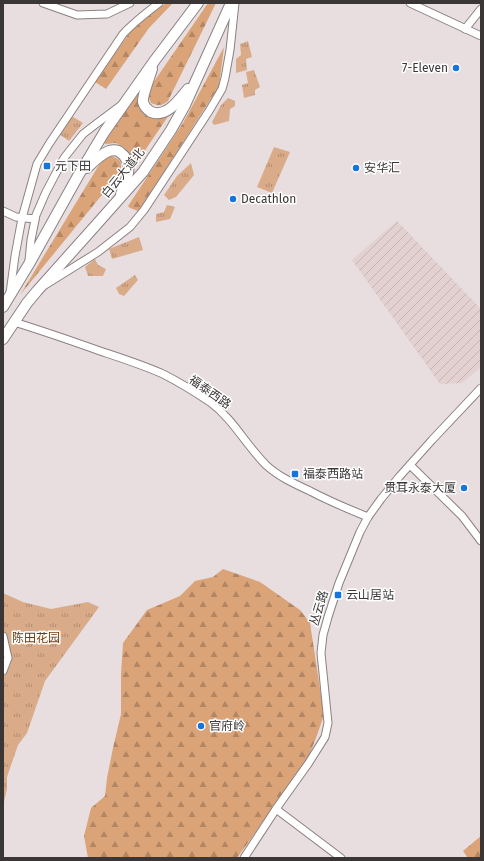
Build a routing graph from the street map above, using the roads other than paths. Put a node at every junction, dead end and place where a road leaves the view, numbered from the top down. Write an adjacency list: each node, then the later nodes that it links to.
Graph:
1 (43, 3): 2 (street)
2 (130, 3)
3 (198, 3): 11 (highway)
4 (231, 3): 12 (highway, 白云大道北)
5 (235, 3): 20 (street)
6 (410, 3): 9 (street)
7 (155, 4): 17 (street)
8 (481, 9): 9 (street)
9 (466, 29): 10 (street)
10 (481, 36)
11 (155, 60): 12 (highway); 13 (highway)
12 (200, 73): 15 (highway, 白云大道北)
13 (125, 102): 14 (highway); 18 (street)
14 (78, 176): 15 (highway); 19 (highway)
15 (118, 201): 20 (highway, 白云大道北)
16 (3, 212): 17 (street)
17 (22, 218): 18 (street); 21 (street)
18 (35, 219): 19 (street)
19 (29, 264): 21 (highway)
20 (37, 291): 23 (highway, 白云大道北)
21 (9, 296): 22 (highway)
22 (3, 307)
23 (14, 322): 24 (highway, 白云大道北); 27 (street, 福泰西路)
24 (3, 339)
25 (481, 388): 26 (street, 丛云路)
26 (410, 465): 27 (street, 丛云路); 28 (street)
27 (368, 517): 31 (street, 丛云路)
28 (481, 541)
29 (3, 636): 30 (street)
30 (3, 671)
31 (276, 809): 32 (street, 丛云路); 33 (street)
32 (244, 858)
33 (341, 858)

